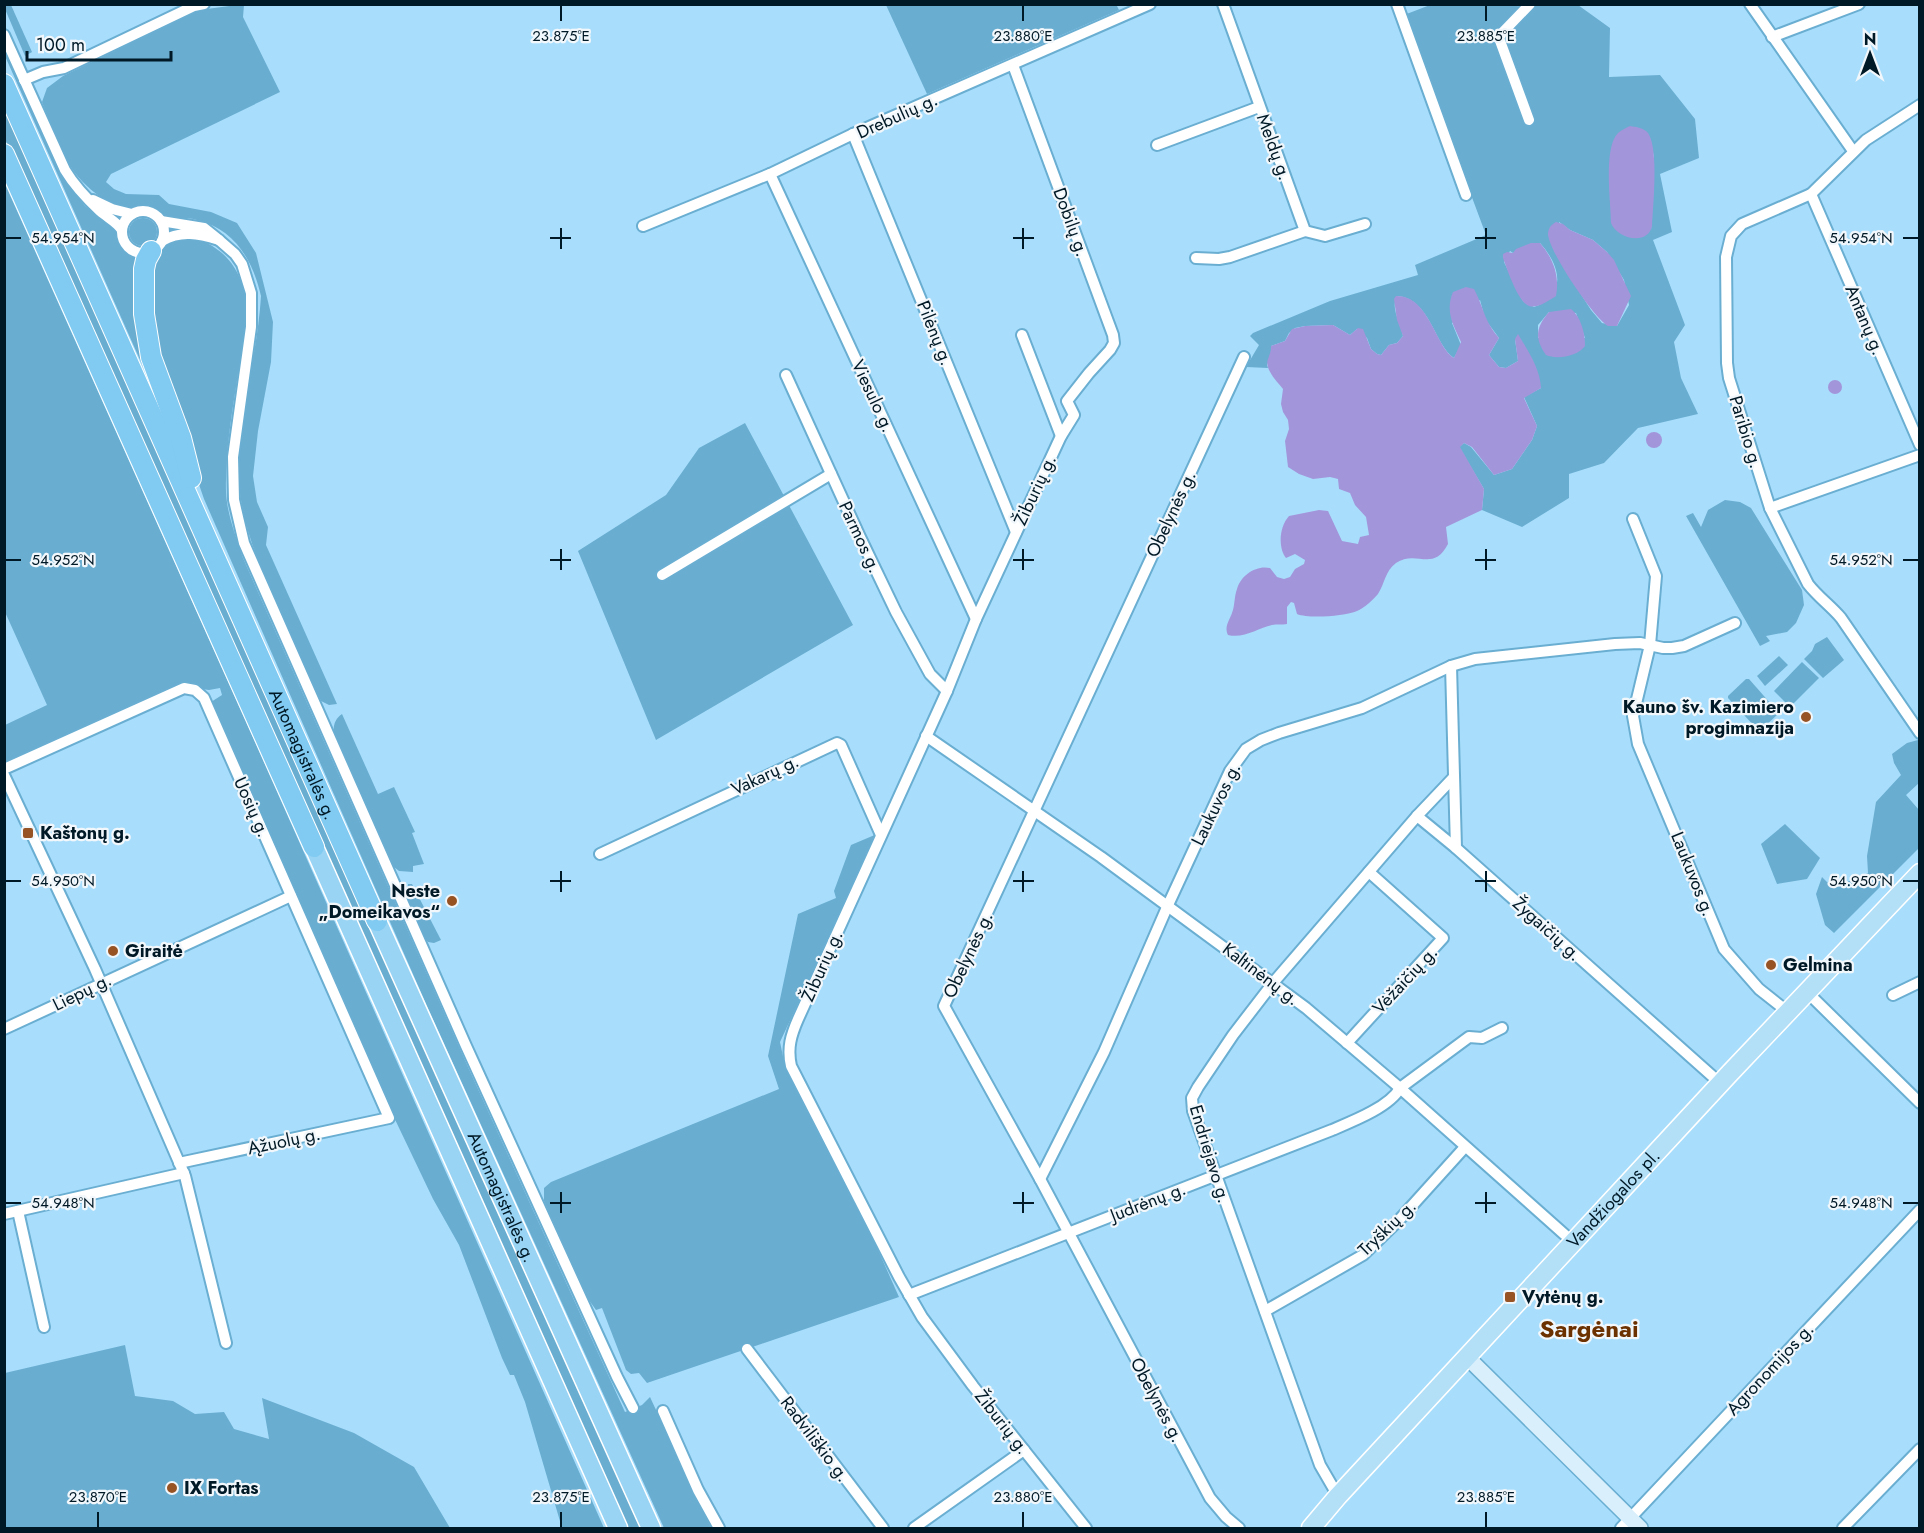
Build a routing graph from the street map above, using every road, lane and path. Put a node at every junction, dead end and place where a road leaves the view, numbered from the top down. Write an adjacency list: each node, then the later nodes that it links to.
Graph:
1 (204, 4): 11 (street)
2 (1150, 4): 10 (street, Drebulių g.)
3 (1222, 4): 14 (street, Meldų g.)
4 (1397, 4): 23 (street)
5 (1530, 4): 15 (street)
6 (1750, 4): 9 (street)
7 (1860, 4): 9 (street)
8 (4, 35): 11 (street)
9 (1772, 37): 18 (street)
10 (1013, 65): 16 (street, Drebulių g.); 35 (street, Dobilų g.)
11 (24, 80): 22 (street)
12 (4, 84): 52 (highway, Automagistralės g.)
13 (1920, 105): 18 (street, Paribio g.)
14 (1259, 107): 17 (street); 29 (street, Meldų g.)
15 (1529, 120)
16 (854, 134): 20 (street, Drebulių g.); 43 (street, Pilėnų g.)
17 (1157, 145)
18 (1853, 151): 21 (street, Paribio g.)
19 (4, 154): 59 (highway, Automagistralės g.)
20 (770, 174): 27 (street, Drebulių g.); 45 (street, Viesulo g.)
21 (1811, 194): 38 (street, Antanų g.); 41 (street, Paribio g.)
22 (85, 195): 24 (street); 28 (street)
23 (1466, 195)
24 (132, 214): 25 (street); 28 (street)
25 (161, 221): 30 (street); 31 (street)
26 (1365, 224): 29 (street)
27 (644, 226)
28 (122, 230): 31 (street)
29 (1305, 231): 32 (street)
30 (219, 240): 31 (street); 95 (street)
31 (156, 246): 52 (highway)
32 (1196, 258)
33 (1022, 335): 37 (street)
34 (1244, 357): 56 (street, Obelynės g.)
35 (1089, 373): 37 (street, Žiburių g.)
36 (786, 375): 40 (street, Parmos g.)
37 (1061, 436): 43 (street, Žiburių g.)
38 (1920, 445)
39 (1920, 455): 41 (street)
40 (831, 474): 44 (street); 49 (street, Parmos g.)
41 (1770, 508): 50 (street, Paribio g.)
42 (1633, 519): 47 (street, Laukuvos g.)
43 (1016, 532): 45 (street, Žiburių g.)
44 (662, 575)
45 (976, 620): 49 (street, Žiburių g.)
46 (1735, 622): 47 (street, Laukuvos g.)
47 (1650, 645): 48 (street, Laukuvos g.); 72 (street, Laukuvos g.)
48 (1451, 666): 55 (street); 65 (street, Laukuvos g.)
49 (946, 691): 51 (street, Žiburių g.)
50 (1920, 733)
51 (926, 736): 56 (street, Kaltinėnų g.); 58 (street, Žiburių g.)
52 (304, 754): 66 (highway, Automagistralės g.)
53 (4, 769): 64 (street, Uosių g.)
54 (4, 775): 68 (street)
55 (1454, 777): 57 (street, Endriejavo g.); 60 (street)
56 (1035, 811): 65 (street, Kaltinėnų g.); 83 (street, Obelynės g.)
57 (1418, 816): 60 (street, Žygaičių g.); 62 (street, Endriejavo g.)
58 (881, 835): 61 (street, Vakarų g.); 89 (street, Žiburių g.)
59 (314, 847): 101 (highway, Automagistralės g.)
60 (1456, 848): 76 (street, Žygaičių g.)
61 (600, 854)
62 (1369, 872): 69 (street, Endriejavo g.); 75 (street, Vėžaičių g.)
63 (1920, 873): 70 (main road, Vandžiogalos pl.)
64 (291, 896): 68 (street, Liepų g.); 79 (street, Uosių g.)
65 (1168, 905): 69 (street, Kaltinėnų g.); 83 (street, Laukuvos g.)
66 (377, 921): 102 (highway, Automagistralės g.)
67 (1920, 982): 71 (street)
68 (101, 983): 74 (street, Liepų g.); 81 (street)
69 (1273, 983): 75 (street, Kaltinėnų g.); 82 (street, Endriejavo g.)
70 (1807, 992): 72 (main road, Vandžiogalos pl.); 78 (street)
71 (1893, 995)
72 (1788, 1012): 76 (main road, Vandžiogalos pl.)
73 (1502, 1028): 77 (street, Judrėnų g.)
74 (4, 1029)
75 (1347, 1043): 77 (street, Kaltinėnų g.)
76 (1720, 1083): 88 (main road, Vandžiogalos pl.)
77 (1400, 1088): 80 (street, Kaltinėnų g.); 82 (street, Judrėnų g.)
78 (1920, 1103)
79 (389, 1118): 81 (street, Ąžuolų g.)
80 (1465, 1147): 88 (street, Kaltinėnų g.); 90 (street, Tryškių g.)
81 (181, 1168): 84 (street, Ąžuolų g.); 92 (street)
82 (1215, 1176): 87 (street, Judrėnų g.); 90 (street, Endriejavo g.)
83 (1040, 1179): 87 (street, Obelynės g.)
84 (18, 1210): 86 (street, Ąžuolų g.); 91 (street)
85 (1920, 1210): 100 (street, Agronomijos g.)
86 (4, 1214)
87 (1068, 1233): 89 (street, Judrėnų g.); 107 (street, Obelynės g.)
88 (1573, 1242): 94 (main road, Vandžiogalos pl.)
89 (909, 1295): 98 (street, Žiburių g.)
90 (1265, 1311): 99 (street, Endriejavo g.)
91 (44, 1327)
92 (226, 1343)
93 (747, 1348): 104 (street, Radviliškio g.)
94 (1467, 1357): 99 (main road, Vandžiogalos pl.); 100 (main road)
95 (633, 1408)
96 (663, 1411): 103 (street)
97 (1920, 1449): 109 (street)
98 (1024, 1450): 105 (street); 106 (street, Žiburių g.)
99 (1338, 1496): 108 (main road, Vandžiogalos pl.)
100 (1630, 1525)
101 (618, 1528)
102 (651, 1528)
103 (719, 1528)
104 (883, 1528)
105 (914, 1528)
106 (1086, 1528)
107 (1239, 1528)
108 (1311, 1528)
109 (1843, 1528)

